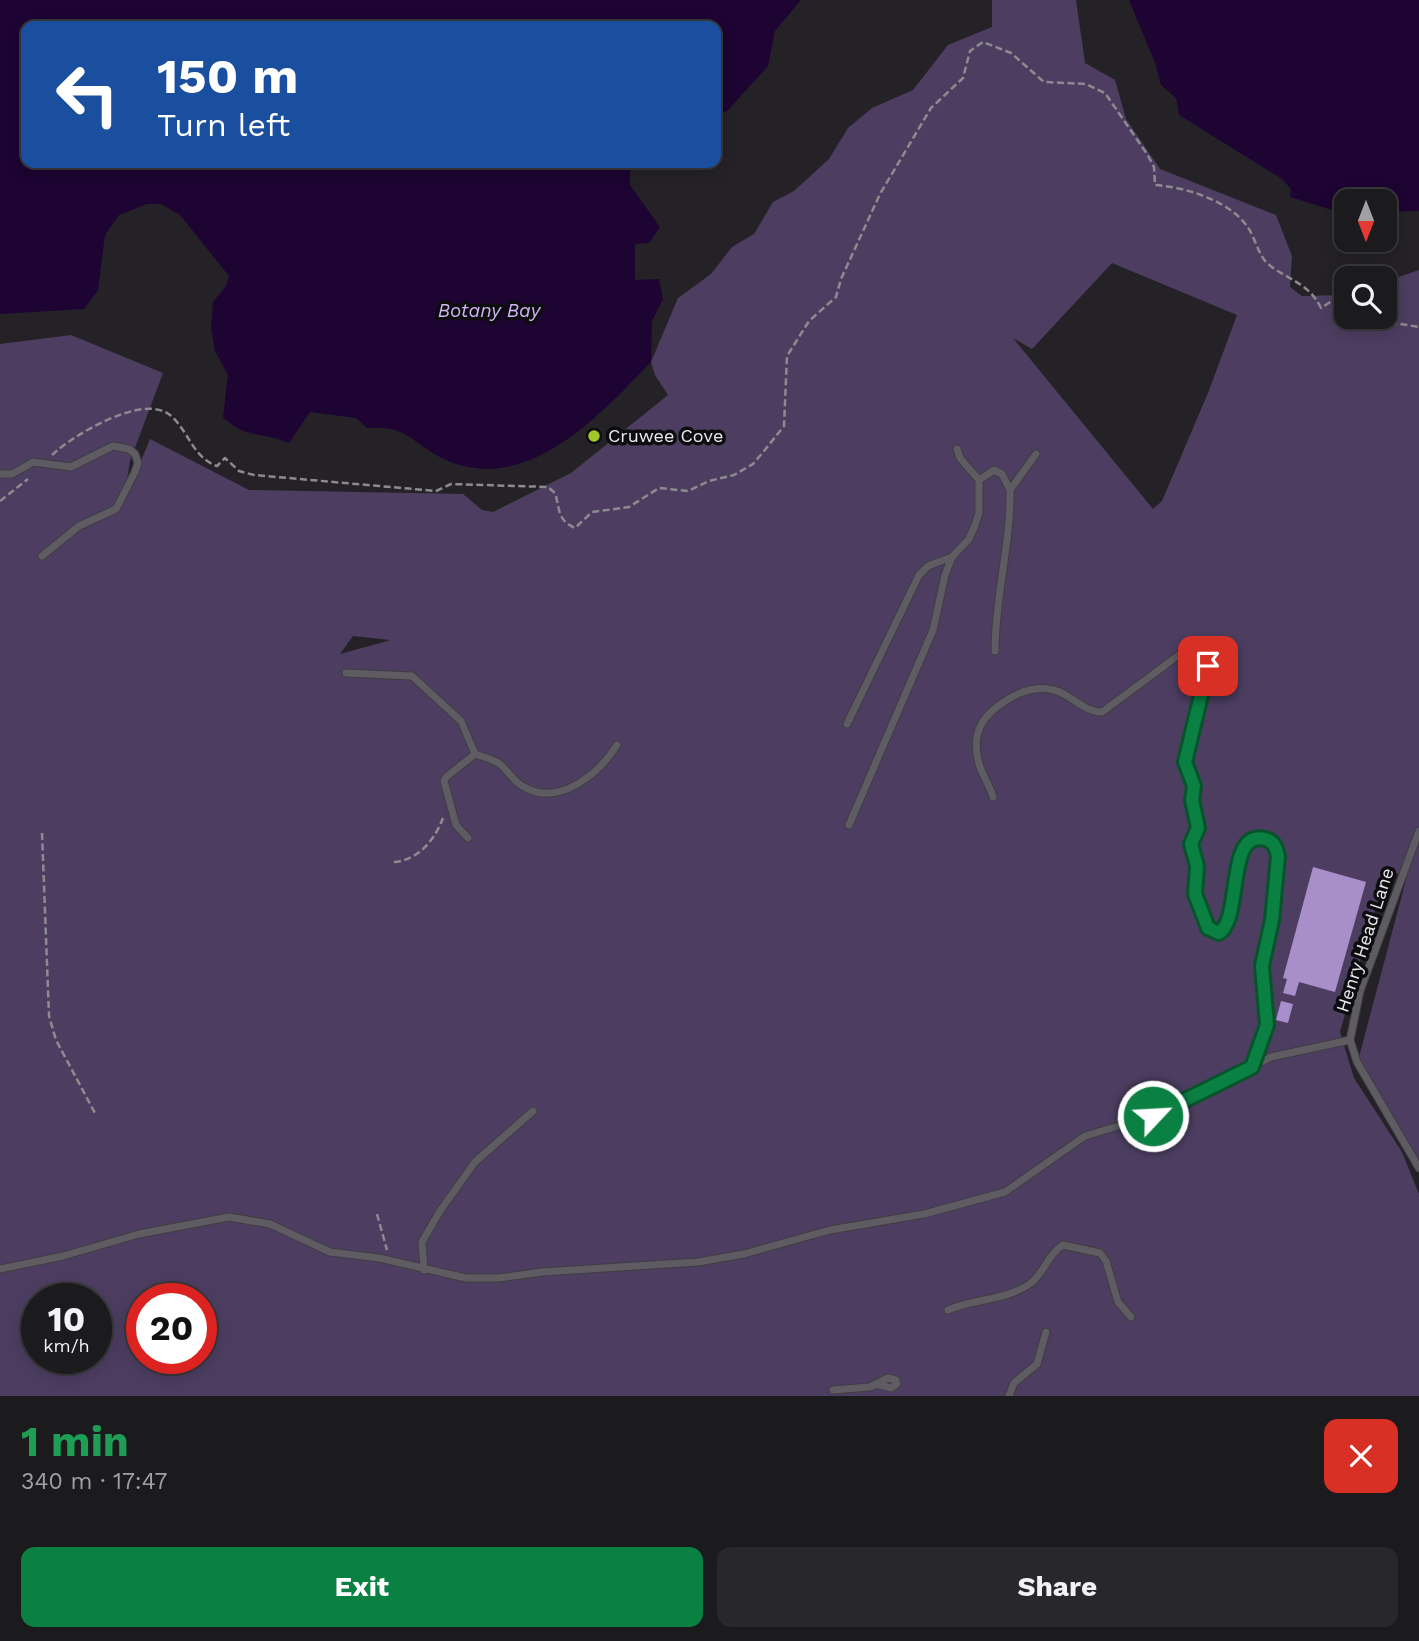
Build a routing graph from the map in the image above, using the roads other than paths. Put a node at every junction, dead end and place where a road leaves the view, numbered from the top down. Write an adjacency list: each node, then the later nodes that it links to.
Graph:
1 (957, 449): 4 (lane)
2 (1036, 454): 5 (lane)
3 (0, 474): 6 (lane)
4 (979, 480): 5 (lane); 7 (lane)
5 (1010, 489): 8 (lane)
6 (43, 556)
7 (952, 557): 10 (lane); 14 (lane)
8 (995, 651)
9 (346, 673): 12 (lane)
10 (847, 724)
11 (617, 745): 12 (lane)
12 (475, 754): 16 (lane)
13 (993, 797): 18 (lane)
14 (849, 825)
15 (1419, 831): 17 (lane, Henry Head Lane)
16 (468, 838)
17 (1350, 1040): 18 (lane); 20 (lane, Henry Head Lane)
18 (1252, 1067): 22 (lane)
19 (533, 1111): 22 (lane)
20 (1419, 1168)
21 (0, 1269): 22 (lane)
22 (424, 1270)
23 (948, 1310): 24 (lane)
24 (1131, 1317)
25 (1046, 1332): 28 (lane)
26 (876, 1384): 27 (lane)
27 (833, 1390)
28 (1009, 1396)

